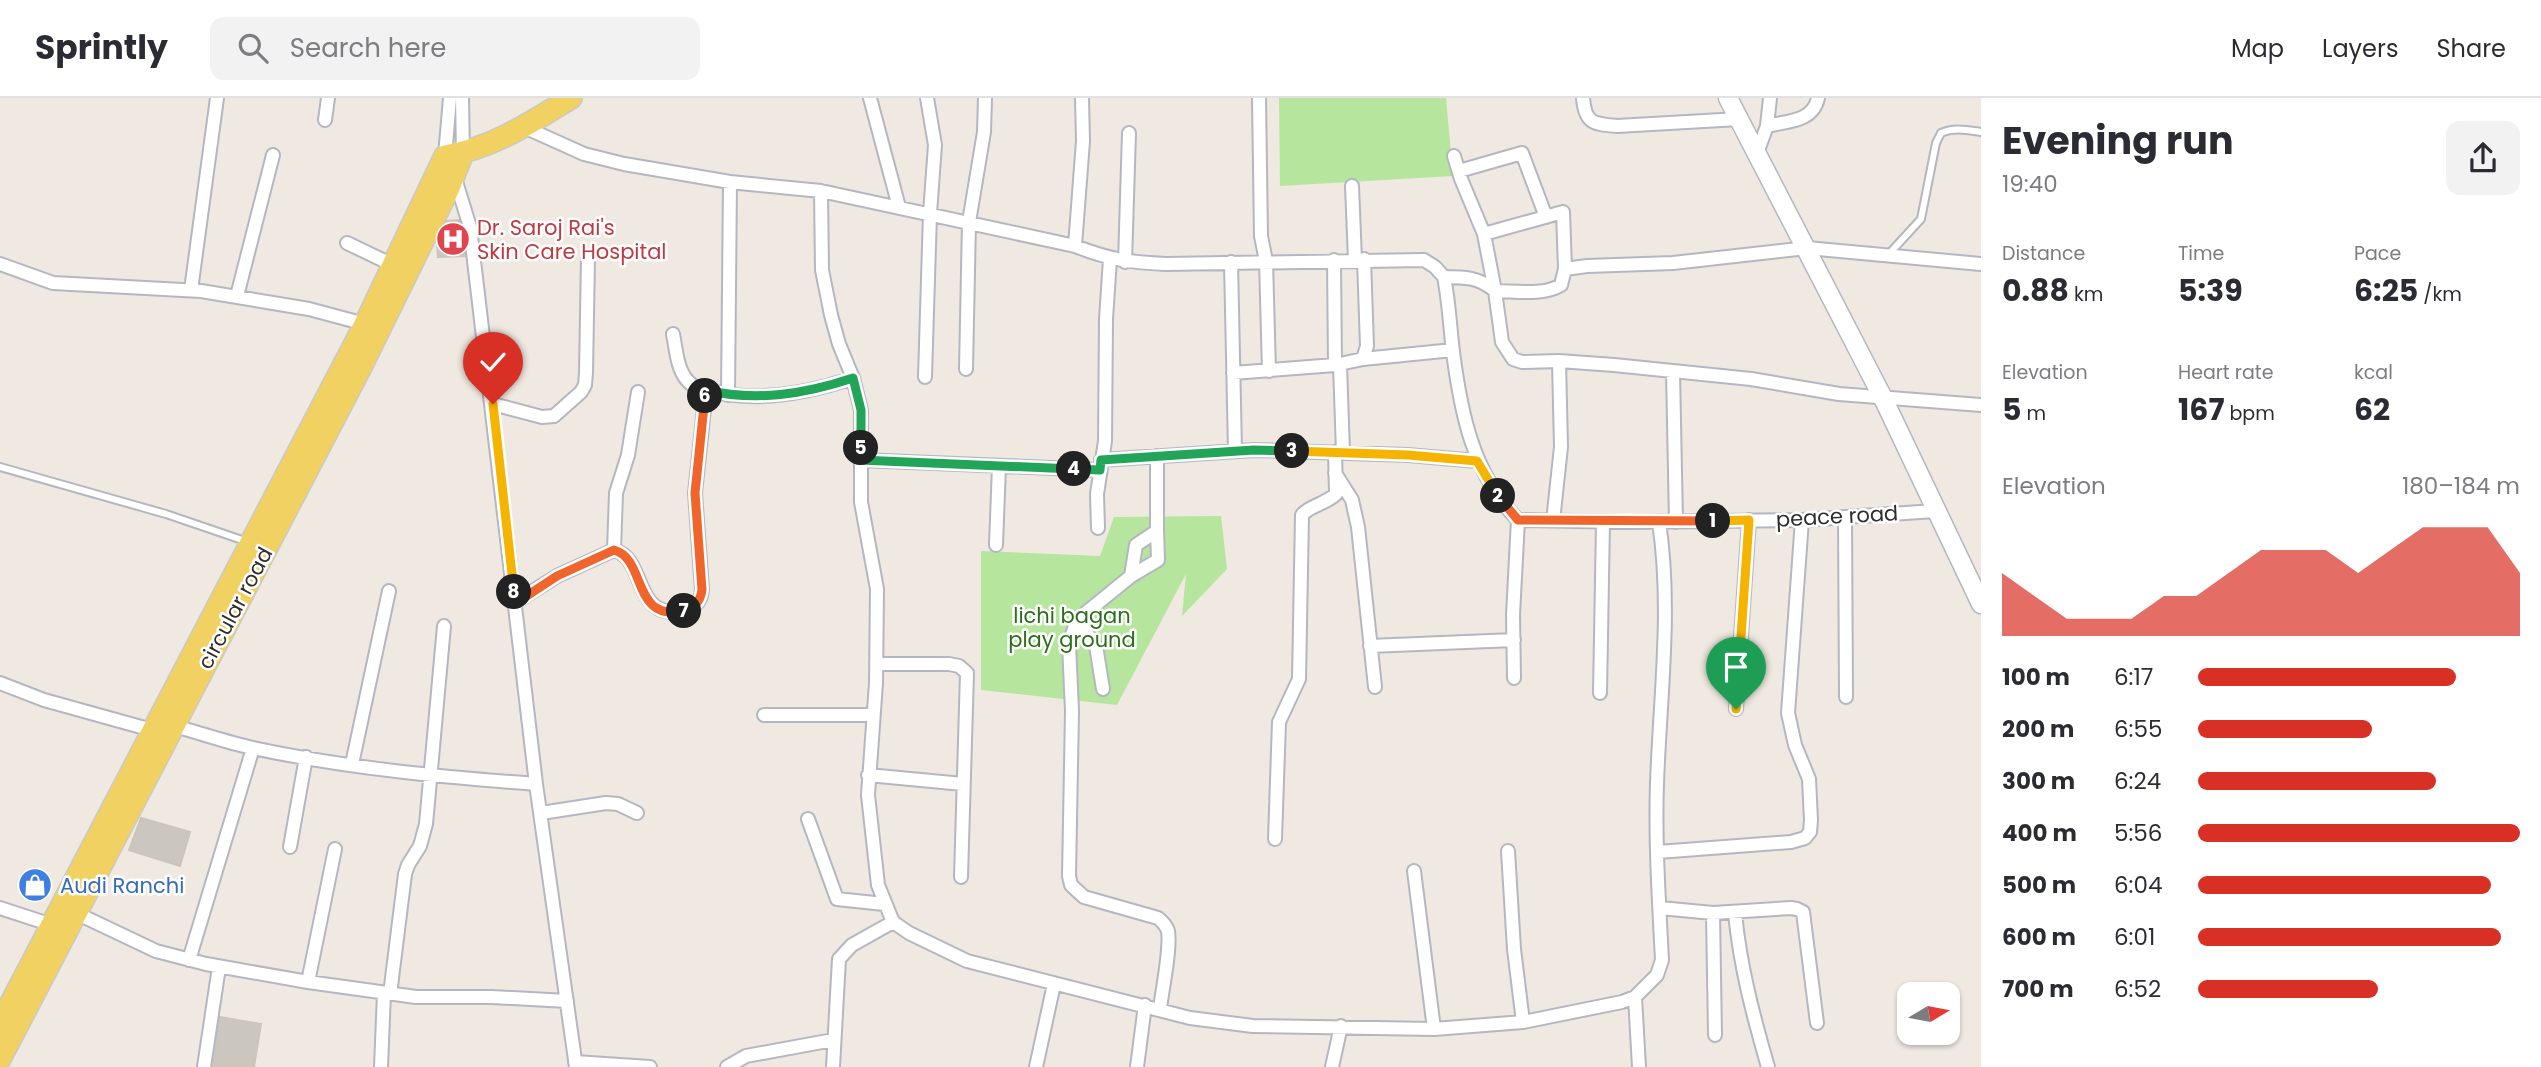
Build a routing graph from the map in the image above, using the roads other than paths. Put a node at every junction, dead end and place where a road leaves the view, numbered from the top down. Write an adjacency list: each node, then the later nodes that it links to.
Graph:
1 (217, 98): 50 (street)
2 (328, 98): 16 (street)
3 (450, 98): 24 (street)
4 (462, 98): 24 (street)
5 (571, 98): 18 (main road)
6 (870, 98): 29 (street)
7 (927, 98): 30 (street)
8 (985, 98): 32 (street)
9 (1082, 98): 35 (street)
10 (1259, 98): 42 (street)
11 (1583, 98): 15 (street)
12 (1728, 98): 15 (main road)
13 (1770, 98): 17 (street)
14 (1818, 98): 17 (street)
15 (1739, 119): 21 (main road)
16 (325, 120)
17 (1767, 126): 21 (street)
18 (524, 127): 24 (main road); 26 (street)
19 (1981, 132): 37 (lane)
20 (1129, 134): 43 (street)
21 (1757, 153): 36 (main road)
22 (273, 155): 52 (street)
23 (1454, 156): 25 (street)
24 (454, 162): 47 (main road, circular road); 69 (street); 112 (main road, circular road)
25 (1459, 171): 31 (street); 33 (street)
26 (730, 183): 28 (street); 67 (street)
27 (1352, 186): 41 (street)
28 (821, 191): 29 (street); 64 (street)
29 (899, 207): 30 (street)
30 (930, 213): 32 (street); 63 (street)
31 (1546, 217): 33 (street); 48 (street)
32 (970, 222): 35 (street); 59 (street)
33 (1484, 234): 51 (street)
34 (347, 243): 47 (street)
35 (1075, 246): 39 (street)
36 (1807, 248): 37 (street); 48 (street); 68 (main road)
37 (1887, 256): 46 (street)
38 (588, 257): 69 (street)
39 (1110, 259): 43 (street); 76 (street)
40 (1334, 260): 41 (street); 42 (street); 58 (street)
41 (1359, 260): 49 (street); 56 (street)
42 (1266, 261): 44 (street); 60 (street)
43 (1125, 262): 44 (street)
44 (1231, 262): 62 (street)
45 (0, 264): 50 (street)
46 (1981, 264)
47 (393, 265): 53 (main road, circular road)
48 (1565, 268): 51 (street)
49 (1444, 277): 51 (street); 55 (street)
50 (191, 290): 52 (street)
51 (1495, 291): 57 (street)
52 (237, 296): 53 (street)
53 (365, 324): 91 (main road, circular road)
54 (673, 334): 65 (street)
55 (1453, 350): 56 (street); 75 (street)
56 (1363, 359): 58 (street)
57 (1559, 361): 61 (street); 85 (street)
58 (1337, 365): 60 (street); 72 (street)
59 (966, 369)
60 (1269, 371): 62 (street)
61 (1673, 371): 68 (street); 88 (street)
62 (1233, 373): 71 (street)
63 (925, 377)
64 (853, 378): 67 (street); 74 (street)
65 (706, 390): 67 (street); 93 (street)
66 (638, 392): 93 (street)
67 (729, 395)
68 (1882, 396): 70 (street); 80 (main road)
69 (493, 404): 96 (street)
70 (1981, 405)
71 (1235, 452): 72 (street); 73 (street)
72 (1339, 452): 75 (street); 79 (street)
73 (1157, 456): 76 (street); 90 (street)
74 (860, 460): 77 (street); 102 (street)
75 (1477, 461): 82 (street)
76 (1101, 465): 77 (street); 89 (street)
77 (999, 466): 92 (street)
78 (0, 467): 91 (lane)
79 (1335, 473): 101 (street); 123 (street)
80 (1935, 511): 81 (street, peace road); 97 (main road)
81 (1845, 517): 84 (street, peace road); 108 (street)
82 (1518, 520): 85 (street, peace road); 100 (street)
83 (1749, 520): 84 (street, peace road); 88 (street, peace road); 109 (street)
84 (1802, 520): 127 (street)
85 (1553, 521): 86 (street, peace road)
86 (1602, 522): 87 (street, peace road); 107 (street)
87 (1659, 522): 88 (street, peace road); 127 (street)
88 (1675, 522)
89 (1098, 528)
90 (1157, 531): 94 (street); 94 (street)
91 (250, 543): 112 (main road, circular road)
92 (996, 545)
93 (614, 550): 96 (street)
94 (1131, 576): 98 (street)
95 (389, 591): 115 (street)
96 (516, 603): 118 (street)
97 (1981, 604)
98 (1077, 620): 106 (street); 146 (street)
99 (444, 626): 117 (street)
100 (1514, 640): 101 (street); 103 (street)
101 (1370, 646): 105 (street)
102 (876, 664): 111 (street); 119 (street)
103 (1514, 678)
104 (0, 684): 112 (street)
105 (1375, 687)
106 (1103, 688)
107 (1600, 693)
108 (1846, 697)
109 (1736, 709)
110 (764, 715): 111 (street)
111 (873, 715): 116 (street)
112 (160, 726): 113 (street); 133 (main road, circular road); 137 (main road, circular road)
113 (253, 748): 114 (street); 138 (street)
114 (306, 757): 115 (street); 124 (street)
115 (352, 764): 117 (street)
116 (868, 775): 119 (street); 130 (street)
117 (431, 777): 118 (street); 142 (street)
118 (537, 784): 120 (street)
119 (963, 784): 129 (street)
120 (541, 813): 121 (street); 144 (street)
121 (637, 813)
122 (808, 819): 130 (street)
123 (1275, 839)
124 (290, 847)
125 (335, 849): 140 (street)
126 (1508, 852): 147 (street)
127 (1658, 852): 132 (street)
128 (1414, 871): 151 (street)
129 (961, 877)
130 (884, 904): 136 (street)
131 (0, 908): 137 (street)
132 (1660, 908): 135 (street); 143 (street)
133 (76, 913): 138 (street); 154 (main road, circular road)
134 (1735, 913): 135 (street); 148 (street); 165 (street)
135 (1713, 914): 152 (street)
136 (893, 922): 141 (street); 153 (street)
137 (52, 925): 149 (main road, circular road)
138 (189, 960): 139 (street)
139 (219, 967): 140 (street); 156 (street)
140 (308, 982): 142 (street)
141 (1054, 984): 145 (street); 161 (street)
142 (387, 993): 144 (street); 157 (street)
143 (1635, 997): 147 (street); 164 (street)
144 (567, 1001): 155 (street)
145 (1145, 1005): 146 (street); 162 (street)
146 (1160, 1009): 150 (street)
147 (1523, 1022): 151 (street)
148 (1817, 1023)
149 (0, 1024)
150 (1341, 1026): 151 (street); 163 (street)
151 (1434, 1028)
152 (1715, 1035)
153 (833, 1040): 159 (street); 160 (street)
154 (0, 1059)
155 (575, 1064): 158 (street)
156 (204, 1067)
157 (381, 1067)
158 (650, 1067)
159 (727, 1067)
160 (832, 1067)
161 (1036, 1067)
162 (1137, 1067)
163 (1332, 1067)
164 (1639, 1067)
165 (1768, 1067)

